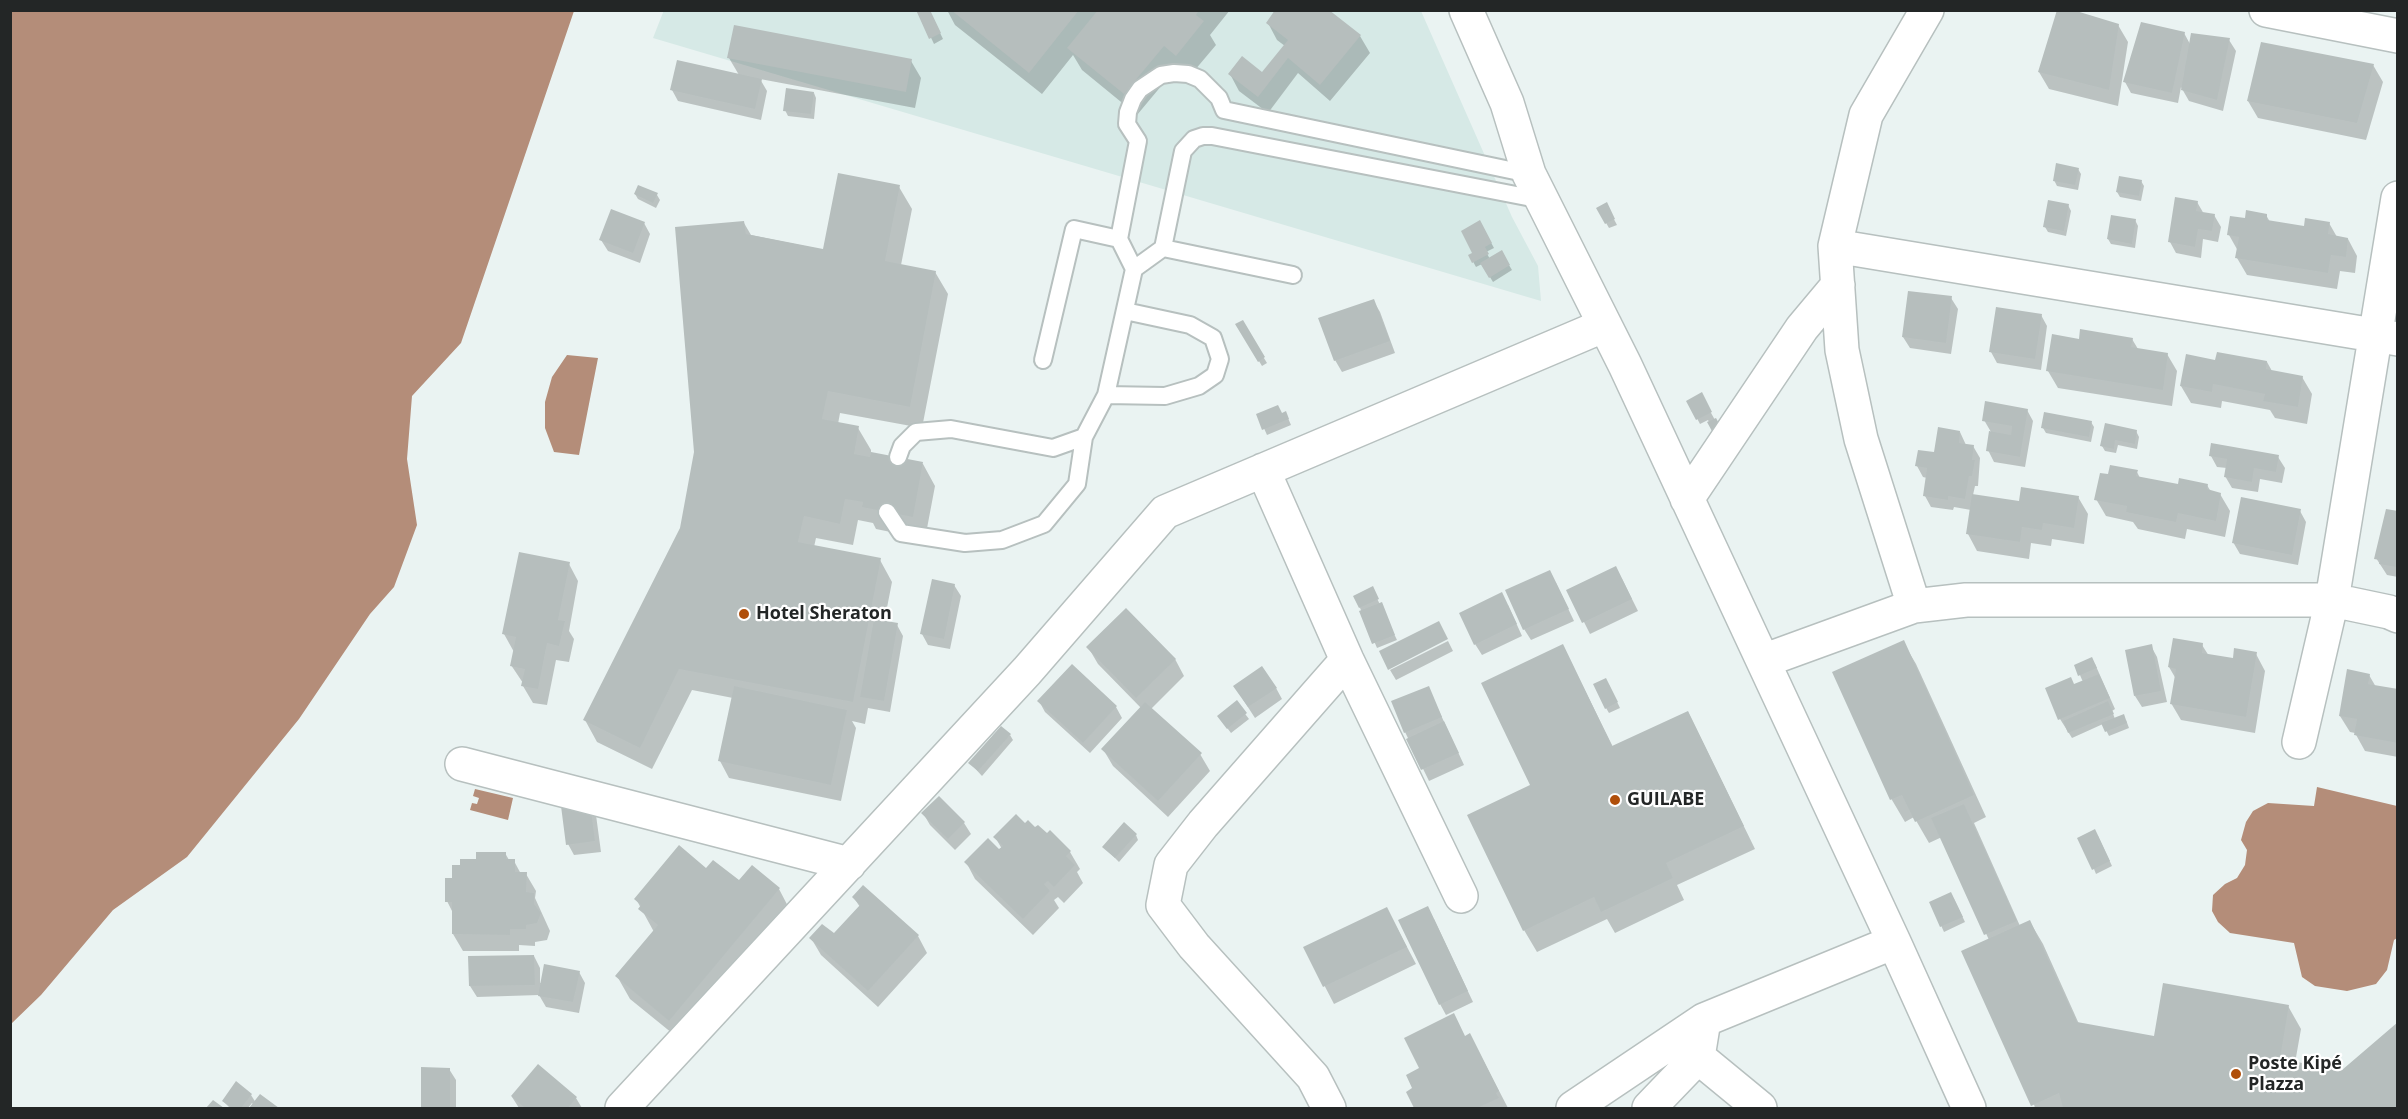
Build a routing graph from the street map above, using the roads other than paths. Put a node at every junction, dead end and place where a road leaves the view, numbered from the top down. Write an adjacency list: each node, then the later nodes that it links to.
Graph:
1 (1466, 10): 5 (street)
2 (1927, 10): 8 (street)
3 (2266, 10): 4 (street)
4 (2397, 36)
5 (1536, 187): 7 (lane); 9 (lane); 14 (street)
6 (2397, 198): 15 (street)
7 (1119, 239): 10 (lane); 16 (lane)
8 (1835, 246): 12 (street); 15 (street)
9 (1163, 248): 10 (lane); 11 (lane)
10 (1134, 269): 13 (lane)
11 (1293, 275)
12 (1838, 285): 21 (street); 24 (street)
13 (1125, 311): 17 (lane); 17 (lane)
14 (1605, 325): 20 (street); 21 (street)
15 (2387, 337): 23 (street)
16 (1043, 360)
17 (1106, 395): 18 (lane)
18 (1084, 437): 19 (lane); 22 (lane)
19 (898, 458)
20 (1263, 470): 26 (street); 30 (street)
21 (1688, 499): 27 (street)
22 (887, 512)
23 (2332, 600): 24 (street); 25 (street); 28 (street)
24 (1914, 606): 27 (street)
25 (2397, 616)
26 (1347, 660): 31 (street); 36 (street)
27 (1763, 661): 32 (street)
28 (2299, 742)
29 (462, 764): 30 (street)
30 (849, 864): 35 (street)
31 (1461, 896)
32 (1894, 942): 33 (street); 40 (street)
33 (1704, 1020): 34 (street); 37 (street)
34 (1698, 1057): 38 (street); 39 (street)
35 (622, 1108)
36 (1329, 1108)
37 (1573, 1108)
38 (1649, 1108)
39 (1760, 1108)
40 (1969, 1108)

